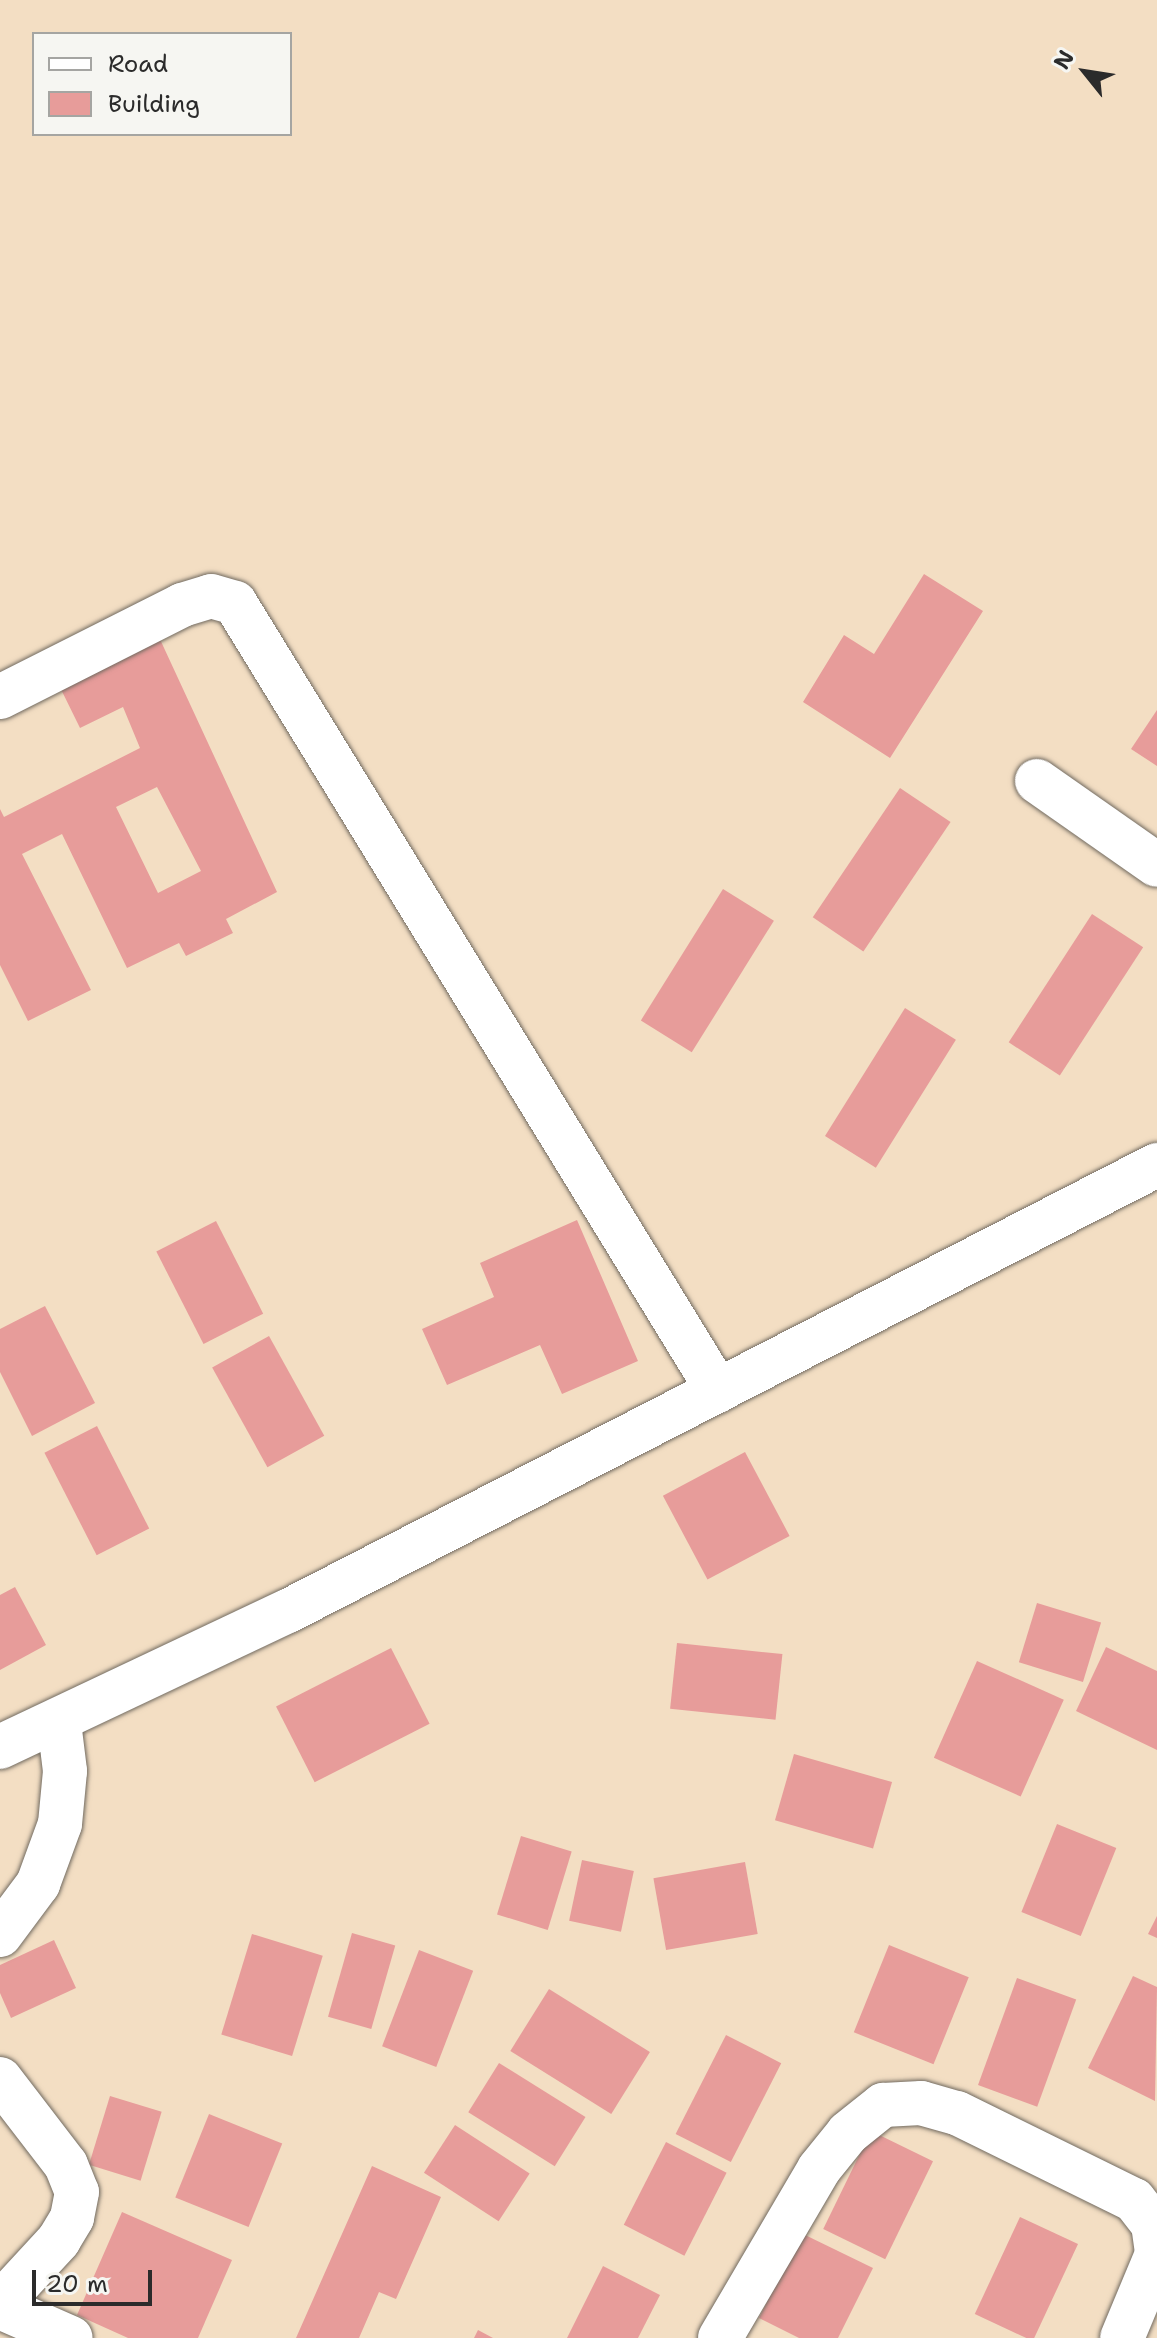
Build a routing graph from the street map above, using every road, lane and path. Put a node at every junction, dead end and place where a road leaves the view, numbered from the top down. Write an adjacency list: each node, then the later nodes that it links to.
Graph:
1 (0, 697): 5 (street)
2 (1037, 781): 3 (street)
3 (1157, 865)
4 (1157, 1165): 5 (street)
5 (718, 1391): 6 (street)
6 (59, 1722): 7 (street); 8 (street)
7 (0, 1747)
8 (0, 1935)
9 (0, 2079): 10 (street)
10 (0, 2305): 11 (street)
11 (71, 2338)
12 (720, 2338): 13 (street)
13 (1122, 2338)

